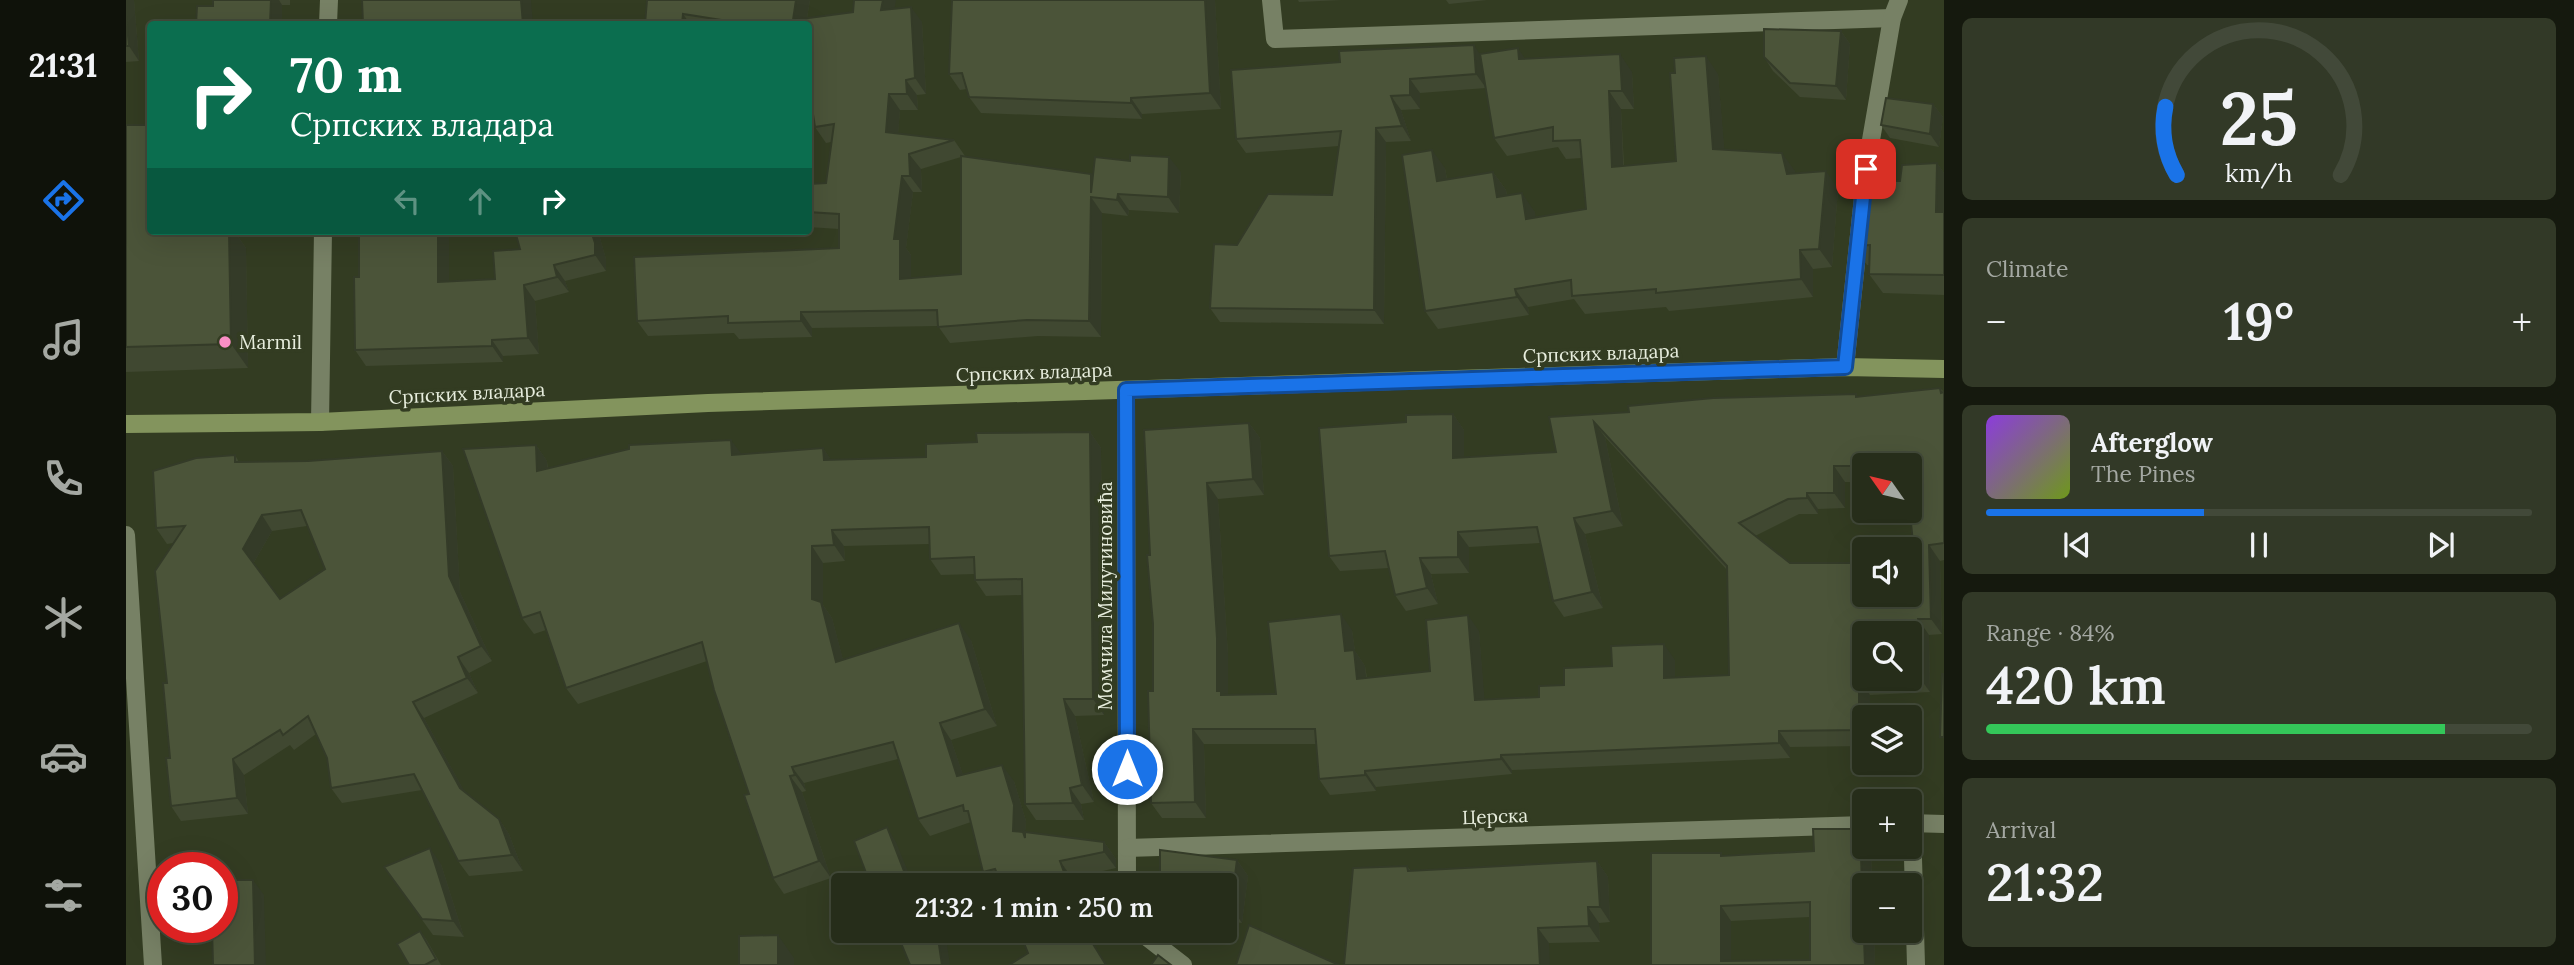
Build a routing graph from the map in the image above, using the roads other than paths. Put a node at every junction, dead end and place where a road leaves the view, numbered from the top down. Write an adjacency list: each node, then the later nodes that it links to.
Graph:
1 (329, 0): 5 (street)
2 (1271, 0): 4 (street)
3 (1899, 0): 4 (street)
4 (1892, 18): 7 (street)
5 (328, 21)
6 (323, 235): 10 (street)
7 (1845, 367): 8 (main road, Српских владара); 9 (main road, Српских владара)
8 (1944, 369)
9 (1126, 390): 10 (main road, Српских владара); 16 (street, Момчила Милутиновића)
10 (320, 422): 11 (main road, Српских владара)
11 (126, 424)
12 (126, 535): 20 (street)
13 (1922, 823): 14 (street)
14 (1944, 824)
15 (1852, 825): 16 (street, Церска)
16 (1127, 848): 18 (street, Момчила Милутиновића)
17 (1912, 859): 22 (street)
18 (1127, 873)
19 (1155, 943): 21 (street)
20 (153, 965)
21 (1183, 965)
22 (1916, 965)

